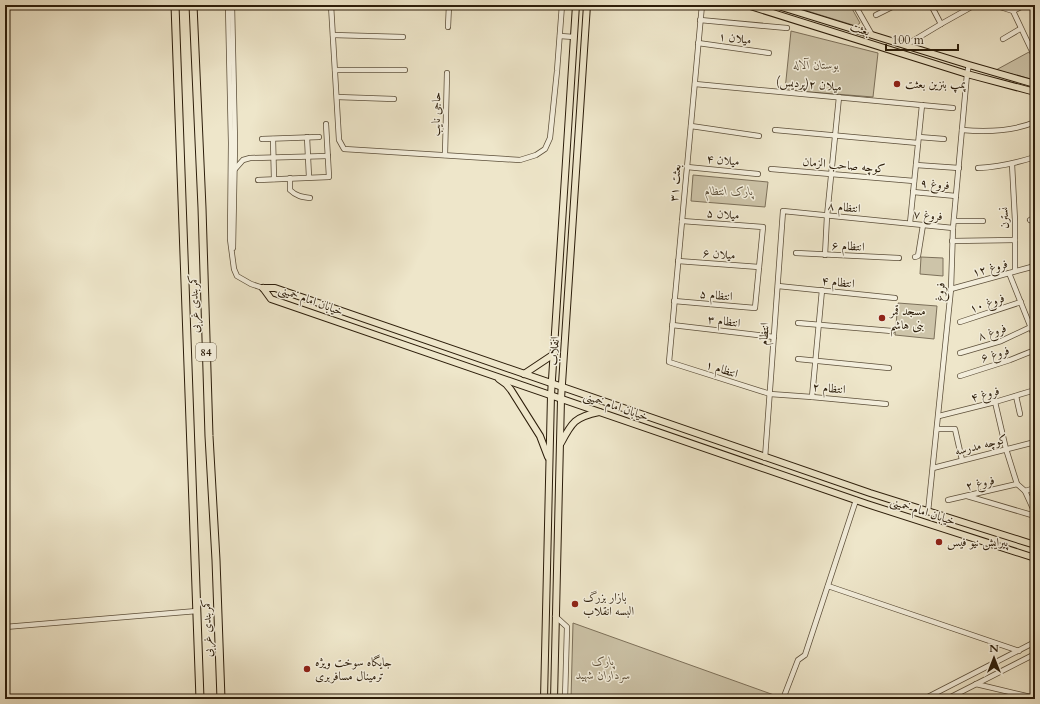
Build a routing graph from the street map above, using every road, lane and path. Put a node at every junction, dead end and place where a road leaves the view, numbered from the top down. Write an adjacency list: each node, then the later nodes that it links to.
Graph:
1 (174, 5): 170 (highway, کمربندی غربی / 84)
2 (193, 5): 181 (highway, کمربندی غربی / 84)
3 (228, 5): 102 (street)
4 (232, 5): 76 (street)
5 (331, 5): 27 (street)
6 (449, 5): 24 (street)
7 (562, 5): 29 (street)
8 (576, 5): 31 (main road, انقلاب)
9 (587, 5): 64 (main road, انقلاب)
10 (702, 5): 22 (street, بعثت ۳۱)
11 (747, 5): 41 (main road, بعثت)
12 (775, 5): 19 (main road, بعثت)
13 (855, 5): 28 (street)
14 (896, 5): 21 (street)
15 (931, 5): 23 (street)
16 (975, 5): 23 (street)
17 (994, 5): 20 (street)
18 (1025, 5): 20 (street)
19 (789, 7): 28 (main road, بعثت)
20 (1013, 11): 26 (street)
21 (876, 15)
22 (700, 20): 25 (street); 34 (street, بعثت ۳۱)
23 (940, 24): 33 (street)
24 (448, 27)
25 (787, 28)
26 (1020, 29): 32 (street); 35 (street)
27 (333, 35): 30 (street); 38 (street)
28 (872, 35): 37 (main road, بعثت)
29 (560, 36): 31 (street); 66 (street)
30 (403, 37)
31 (574, 37): 62 (main road, انقلاب)
32 (1002, 39)
33 (911, 42)
34 (698, 43): 36 (street, میلان ۱); 42 (street, بعثت ۳۱)
35 (1031, 49)
36 (769, 53)
37 (969, 65): 41 (street, فروغ); 43 (main road, بعثت)
38 (335, 70): 39 (street); 45 (street)
39 (405, 70)
40 (447, 73): 66 (street, حاجی نایب)
41 (967, 74): 44 (main road, بعثت); 54 (street, فروغ)
42 (694, 84): 46 (street, میلان ۲(پردیس)); 52 (street, بعثت ۳۱)
43 (1035, 84)
44 (1035, 92)
45 (337, 97): 47 (street); 66 (street)
46 (839, 97): 48 (street, میلان ۲(پردیس)); 55 (street)
47 (394, 99)
48 (922, 105): 49 (street, میلان ۲(پردیس)); 59 (street)
49 (953, 108)
50 (1035, 122): 54 (street)
51 (326, 124): 68 (street)
52 (691, 126): 56 (street); 73 (street, بعثت ۳۱)
53 (775, 130): 55 (street)
54 (962, 130): 74 (street, فروغ)
55 (835, 135): 65 (street); 79 (street)
56 (759, 136)
57 (307, 137): 58 (street); 61 (street); 67 (street)
58 (319, 137)
59 (919, 137): 63 (street); 65 (street)
60 (262, 139): 61 (street)
61 (273, 139): 70 (street)
62 (567, 139): 64 (main road); 126 (main road, انقلاب)
63 (944, 139)
64 (579, 140): 131 (main road, انقلاب)
65 (918, 143): 72 (street)
66 (445, 155)
67 (307, 156): 68 (street); 70 (street); 80 (street)
68 (328, 156): 80 (street)
69 (1035, 156): 71 (street)
70 (274, 158): 76 (street); 82 (street)
71 (1012, 164): 75 (street); 97 (street, نسترن)
72 (916, 165): 74 (street); 84 (street)
73 (687, 167): 78 (street, میلان ۴); 90 (street, بعثت ۳۱)
74 (958, 168): 86 (street, فروغ)
75 (978, 168)
76 (235, 169): 102 (street)
77 (771, 169): 79 (street, کوچه صاحب الزمان)
78 (758, 174)
79 (831, 174): 84 (street, کوچه صاحب الزمان); 89 (street)
80 (309, 177): 81 (street)
81 (290, 178): 82 (street); 87 (street)
82 (274, 179): 83 (street)
83 (258, 180)
84 (914, 181): 85 (street)
85 (913, 192): 86 (street, فروغ ۹); 94 (street)
86 (956, 196): 91 (street, فروغ)
87 (310, 198)
88 (784, 211): 89 (street, انتظام ۸); 109 (street, انتظام)
89 (827, 216): 93 (street, انتظام ۸); 100 (street)
90 (682, 221): 104 (street, بعثت ۳۱); 106 (street, میلان ۵)
91 (954, 221): 92 (street); 96 (street, فروغ)
92 (983, 221)
93 (902, 223): 94 (street, فروغ ۷)
94 (910, 223): 95 (street, فروغ ۷)
95 (923, 225): 96 (street, فروغ ۷); 101 (street)
96 (953, 228): 98 (street, فروغ)
97 (1015, 240): 98 (street); 107 (street, نسترن)
98 (952, 241): 111 (street, فروغ)
99 (796, 254): 100 (street, انتظام ۶)
100 (825, 255): 103 (street, انتظام ۶)
101 (914, 257)
102 (232, 258): 110 (street)
103 (899, 258)
104 (678, 261): 106 (street, میلان ۶); 114 (street, بعثت ۳۱)
105 (1035, 266): 107 (street, فروغ ۱۲)
106 (759, 267): 114 (street, انتظام ۵)
107 (1015, 271): 108 (street, فروغ ۱۲)
108 (1009, 273): 111 (street, فروغ ۱۲); 115 (street)
109 (778, 286): 112 (street, انتظام ۴); 122 (street, انتظام)
110 (262, 288): 133 (main road, خیابان امام خمینی); 134 (main road, خیابان امام خمینی)
111 (951, 289): 148 (street, فروغ)
112 (822, 290): 113 (street, انتظام ۴); 119 (street)
113 (895, 298)
114 (674, 301): 118 (street, بعثت ۳۱)
115 (1021, 302): 116 (street, فروغ ۱۰); 120 (street)
116 (960, 322)
117 (798, 323): 119 (street)
118 (672, 325): 122 (street, انتظام ۳); 129 (street, بعثت ۳۱)
119 (818, 325): 121 (street); 128 (street)
120 (1033, 326): 123 (street); 125 (street, فروغ ۸)
121 (892, 331)
122 (774, 337): 139 (street, انتظام)
123 (1035, 338)
124 (1035, 350): 135 (street, فروغ ۶)
125 (960, 353)
126 (554, 354): 130 (main road, انقلاب); 133 (main road)
127 (798, 359): 128 (street)
128 (815, 361): 132 (street); 142 (street)
129 (668, 362): 139 (street, انتظام ۱)
130 (553, 365): 131 (main road); 136 (main road, انقلاب)
131 (564, 366): 137 (main road, انقلاب)
132 (889, 368)
133 (524, 374): 136 (main road, خیابان امام خمینی)
134 (493, 375): 140 (main road, خیابان امام خمینی); 154 (main road)
135 (960, 376)
136 (552, 384): 137 (main road, خیابان امام خمینی); 140 (main road, انقلاب)
137 (563, 387): 143 (main road, انقلاب); 153 (main road, خیابان امام خمینی)
138 (1035, 390): 141 (street, فروغ ۴)
139 (770, 394): 142 (street, انتظام ۲); 153 (street, انتظام)
140 (551, 395): 143 (main road, خیابان امام خمینی); 154 (main road, انقلاب)
141 (1016, 396): 144 (street, فروغ ۴); 147 (street)
142 (812, 397): 145 (street, انتظام ۲)
143 (561, 399): 146 (main road, خیابان امام خمینی); 151 (main road, انقلاب)
144 (995, 402): 148 (street, فروغ ۴); 152 (street)
145 (886, 404)
146 (599, 412): 151 (main road); 162 (main road, خیابان امام خمینی)
147 (1020, 414)
148 (939, 416): 149 (street, فروغ)
149 (937, 429): 155 (street); 156 (street, فروغ)
150 (1035, 442): 152 (street, کوچه مدرسه)
151 (560, 444): 171 (main road, انقلاب)
152 (1006, 449): 155 (street, کوچه مدرسه); 157 (street)
153 (765, 458): 160 (main road, خیابان امام خمینی)
154 (549, 460): 182 (main road, انقلاب)
155 (962, 460): 156 (street, کوچه مدرسه)
156 (933, 468): 165 (street, فروغ)
157 (1017, 484): 159 (street); 161 (street, فروغ ۲)
158 (1035, 488): 159 (street)
159 (1025, 491): 166 (street)
160 (870, 493): 164 (main road); 165 (main road, خیابان امام خمینی)
161 (967, 496): 163 (street, فروغ ۲); 166 (street)
162 (856, 500): 164 (main road, خیابان امام خمینی); 169 (street)
163 (948, 500)
164 (867, 504): 168 (main road, خیابان امام خمینی)
165 (928, 512): 167 (main road, خیابان امام خمینی)
166 (1035, 515)
167 (1035, 545)
168 (1035, 558)
169 (828, 586): 174 (street); 185 (street)
170 (197, 611): 172 (street); 180 (highway, کمربندی غربی / 84)
171 (555, 616): 183 (main road, انقلاب); 184 (street)
172 (5, 627)
173 (1035, 642): 174 (street)
174 (1019, 651): 176 (street)
175 (1034, 656): 177 (street)
176 (1007, 657): 177 (street); 186 (street)
177 (1012, 666): 178 (street)
178 (976, 684): 179 (street); 187 (street)
179 (1035, 698)
180 (200, 699)
181 (221, 699)
182 (544, 699)
183 (554, 699)
184 (565, 699)
185 (783, 699)
186 (924, 699)
187 (947, 699)

